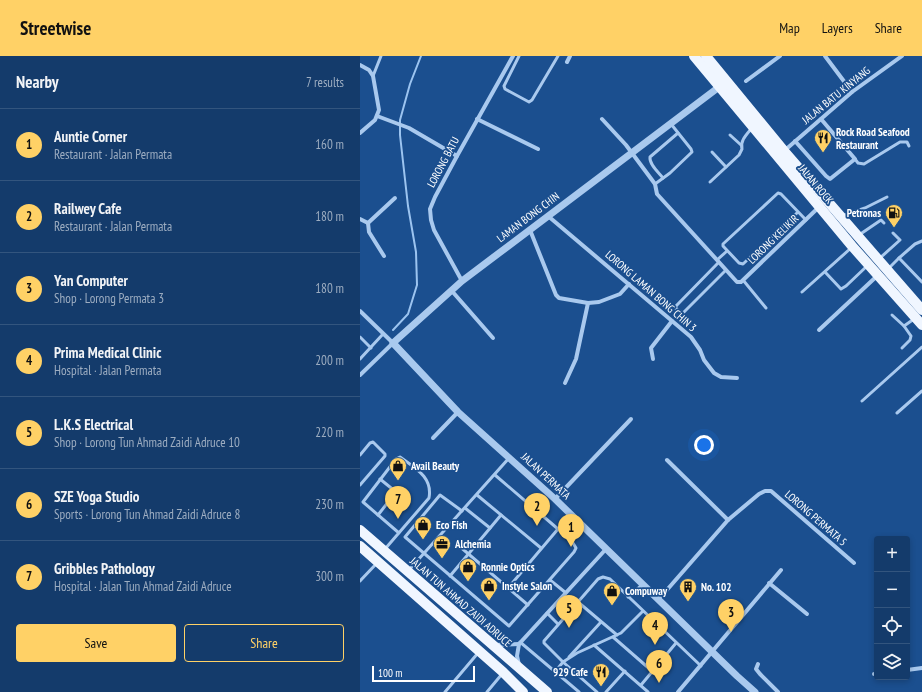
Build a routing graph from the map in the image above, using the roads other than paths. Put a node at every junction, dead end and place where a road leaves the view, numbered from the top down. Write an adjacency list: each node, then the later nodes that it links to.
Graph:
1 (380, 56): 13 (lane)
2 (513, 56): 18 (street, LORONG BATU)
3 (519, 56): 4 (lane)
4 (558, 56)
5 (570, 56): 11 (street)
6 (694, 56): 15 (main road, JALAN ROCK)
7 (706, 56): 30 (main road, JALAN ROCK)
8 (780, 56): 14 (street)
9 (825, 56): 16 (street)
10 (902, 56): 16 (street, JALAN BATU KINYANG)
11 (567, 62)
12 (360, 65): 13 (street)
13 (373, 76): 17 (street)
14 (746, 81)
15 (719, 87): 21 (street, LAMAN BONG CHIN); 22 (main road, JALAN ROCK)
16 (852, 92): 20 (street, JALAN BATU KINYANG)
17 (377, 116): 23 (street); 33 (street)
18 (477, 119): 29 (street); 33 (street, LORONG BATU)
19 (602, 119): 31 (street)
20 (821, 119): 26 (street, JALAN BATU KINYANG); 34 (street)
21 (670, 123): 24 (lane); 31 (street, LAMAN BONG CHIN)
22 (753, 127): 27 (lane); 41 (main road, JALAN ROCK)
23 (360, 133)
24 (678, 133): 36 (lane); 36 (lane)
25 (730, 135): 27 (lane)
26 (795, 141): 30 (street, JALAN BATU KINYANG); 34 (street)
27 (741, 145): 35 (lane)
28 (909, 146): 34 (lane)
29 (538, 149)
30 (784, 151): 44 (main road, JALAN ROCK)
31 (632, 152): 38 (street); 43 (street, LAMAN BONG CHIN)
32 (712, 152): 35 (lane)
33 (456, 156): 64 (street, LORONG BATU)
34 (855, 159)
35 (726, 167): 37 (lane)
36 (663, 178): 38 (lane)
37 (710, 182)
38 (655, 184): 58 (street)
39 (887, 197): 44 (lane)
40 (394, 198): 47 (street)
41 (819, 206): 46 (street, LORONG KELIKIR); 53 (main road, JALAN ROCK)
42 (798, 212): 46 (lane); 54 (lane); 54 (lane)
43 (548, 216): 49 (street, LAMAN BONG CHIN); 67 (street, LORONG LAMAN BONG CHIN 3)
44 (840, 216): 51 (main road, JALAN ROCK)
45 (360, 219): 47 (street)
46 (806, 220): 65 (street, LORONG KELIKIR)
47 (368, 223): 55 (street)
48 (884, 223): 51 (lane)
49 (530, 229): 64 (street, LAMAN BONG CHIN); 70 (street)
50 (893, 234): 57 (lane)
51 (857, 236): 57 (main road, JALAN ROCK)
52 (922, 240): 56 (lane)
53 (852, 246): 59 (main road, JALAN ROCK); 62 (lane)
54 (727, 251): 58 (lane)
55 (384, 256)
56 (900, 258): 61 (lane); 66 (lane)
57 (878, 260): 61 (main road, JALAN ROCK)
58 (718, 261): 60 (street); 60 (lane)
59 (868, 265): 62 (lane); 63 (main road, JALAN ROCK)
60 (726, 270): 65 (street, LORONG KELIKIR)
61 (887, 270): 74 (main road, JALAN ROCK)
62 (825, 272): 69 (lane)
63 (878, 275): 74 (main road, JALAN ROCK); 77 (street)
64 (462, 280): 68 (street, LAMAN BONG CHIN)
65 (743, 280): 71 (lane)
66 (922, 282)
67 (629, 284): 70 (street); 75 (street, LORONG LAMAN BONG CHIN 3)
68 (451, 290): 80 (street); 81 (street, LAMAN BONG CHIN)
69 (802, 292)
70 (588, 303): 89 (street)
71 (766, 308)
72 (360, 311): 78 (street)
73 (892, 315): 76 (lane)
74 (920, 318): 76 (lane)
75 (672, 321): 86 (street); 88 (street, LORONG LAMAN BONG CHIN 3)
76 (904, 326): 83 (lane)
77 (819, 330)
78 (383, 334): 81 (street); 82 (lane)
79 (360, 337): 82 (lane)
80 (492, 338)
81 (393, 343): 87 (street, LAMAN BONG CHIN); 92 (street, JALAN PERMATA)
82 (371, 348): 85 (lane)
83 (902, 348)
84 (922, 349): 91 (lane)
85 (360, 359)
86 (653, 359)
87 (360, 375)
88 (737, 378)
89 (565, 383)
90 (922, 391): 93 (lane)
91 (862, 401)
92 (458, 412): 95 (street); 97 (street, JALAN PERMATA)
93 (898, 413)
94 (631, 419): 105 (street)
95 (434, 438)
96 (360, 455): 101 (lane)
97 (510, 458): 99 (lane); 105 (street, JALAN PERMATA)
98 (667, 460): 110 (street)
99 (495, 475): 104 (lane); 112 (lane)
100 (380, 479): 102 (lane); 108 (lane); 108 (lane)
101 (360, 485)
102 (430, 492): 103 (lane); 114 (lane)
103 (439, 495): 107 (lane); 120 (lane)
104 (477, 495): 106 (lane); 109 (lane)
105 (555, 499): 118 (street, JALAN PERMATA)
106 (465, 508): 107 (lane); 111 (lane)
107 (462, 511): 120 (lane)
108 (378, 515): 114 (lane)
109 (501, 515): 111 (lane); 117 (lane)
110 (728, 520): 123 (street, LORONG PERMATA 5); 134 (street, LORONG PERMATA 5)
111 (490, 528): 121 (lane)
112 (558, 529): 117 (lane); 127 (lane)
113 (360, 530): 119 (main road, JALAN TUN AHMAD ZAIDI ADRUCE)
114 (399, 533): 119 (lane)
115 (458, 545): 121 (lane)
116 (360, 546): 122 (main road)
117 (541, 548): 131 (lane)
118 (606, 549): 130 (street, JALAN PERMATA); 132 (street)
119 (384, 551): 125 (main road, JALAN TUN AHMAD ZAIDI ADRUCE)
120 (424, 554): 125 (lane); 126 (lane)
121 (468, 554): 126 (lane); 131 (lane)
122 (378, 561): 128 (lane); 148 (main road)
123 (854, 563)
124 (781, 570): 129 (street)
125 (408, 572): 146 (main road, JALAN TUN AHMAD ZAIDI ADRUCE)
126 (450, 576): 136 (lane)
127 (550, 580): 132 (lane); 136 (lane)
128 (360, 581)
129 (769, 583): 139 (street); 149 (street)
130 (643, 584): 133 (lane); 134 (street, JALAN PERMATA)
131 (508, 588): 136 (lane)
132 (566, 593): 138 (street)
133 (628, 597): 135 (lane); 137 (lane)
134 (659, 599): 149 (street, JALAN PERMATA)
135 (578, 602): 140 (lane); 141 (lane)
136 (528, 605)
137 (643, 611): 142 (lane); 145 (lane)
138 (547, 613): 141 (lane); 144 (street)
139 (807, 614)
140 (601, 622): 142 (lane); 150 (lane)
141 (558, 624): 151 (lane)
142 (617, 635): 143 (lane)
143 (614, 637): 147 (lane); 160 (lane)
144 (520, 643): 146 (street); 155 (street); 159 (lane)
145 (676, 643): 153 (lane); 160 (lane)
146 (492, 644): 155 (main road, JALAN TUN AHMAD ZAIDI ADRUCE)
147 (594, 645): 150 (lane); 156 (lane)
148 (480, 652): 158 (main road); 162 (lane)
149 (712, 652): 153 (street); 171 (street, JALAN PERMATA)
150 (567, 658): 151 (lane)
151 (563, 662): 159 (lane); 167 (lane)
152 (758, 664): 172 (street)
153 (701, 666): 170 (street)
154 (922, 668): 157 (street)
155 (520, 669): 165 (main road, JALAN TUN AHMAD ZAIDI ADRUCE)
156 (624, 670): 161 (lane); 168 (lane)
157 (910, 670)
158 (503, 672): 163 (lane); 164 (main road)
159 (555, 672): 166 (lane)
160 (652, 672): 161 (lane)
161 (641, 685): 169 (lane)
162 (445, 692)
163 (487, 692)
164 (523, 692)
165 (547, 692)
166 (579, 692)
167 (597, 692)
168 (606, 692)
169 (648, 692)
170 (678, 692)
171 (755, 692)
172 (778, 692)

